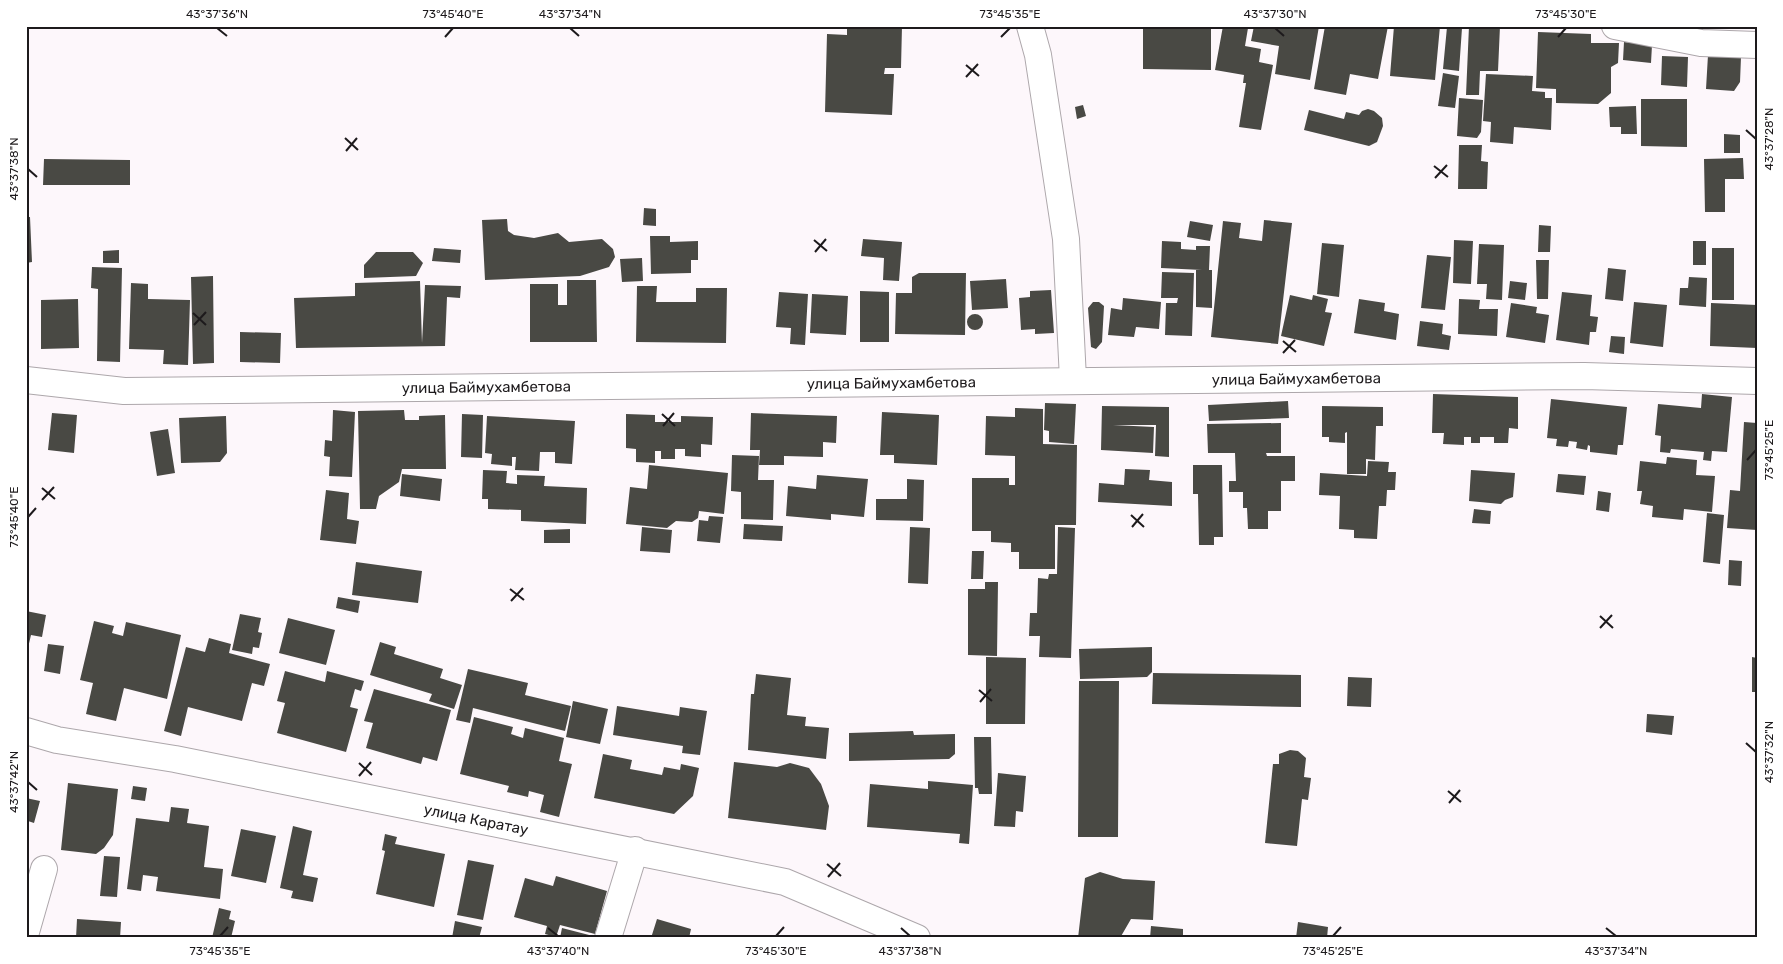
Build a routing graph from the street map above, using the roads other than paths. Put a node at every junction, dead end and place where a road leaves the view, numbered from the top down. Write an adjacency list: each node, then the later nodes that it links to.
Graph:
1 (1030, 26): 4 (street)
2 (1614, 26): 3 (street)
3 (1757, 45)
4 (1073, 379): 5 (street, улица Баймухамбетова); 6 (street, улица Баймухамбетова)
5 (26, 380)
6 (1757, 381)
7 (26, 731): 8 (street, улица Каратау)
8 (635, 850): 11 (street); 12 (street, улица Каратау)
9 (44, 868): 10 (street)
10 (26, 932)
11 (608, 938)
12 (917, 938)

